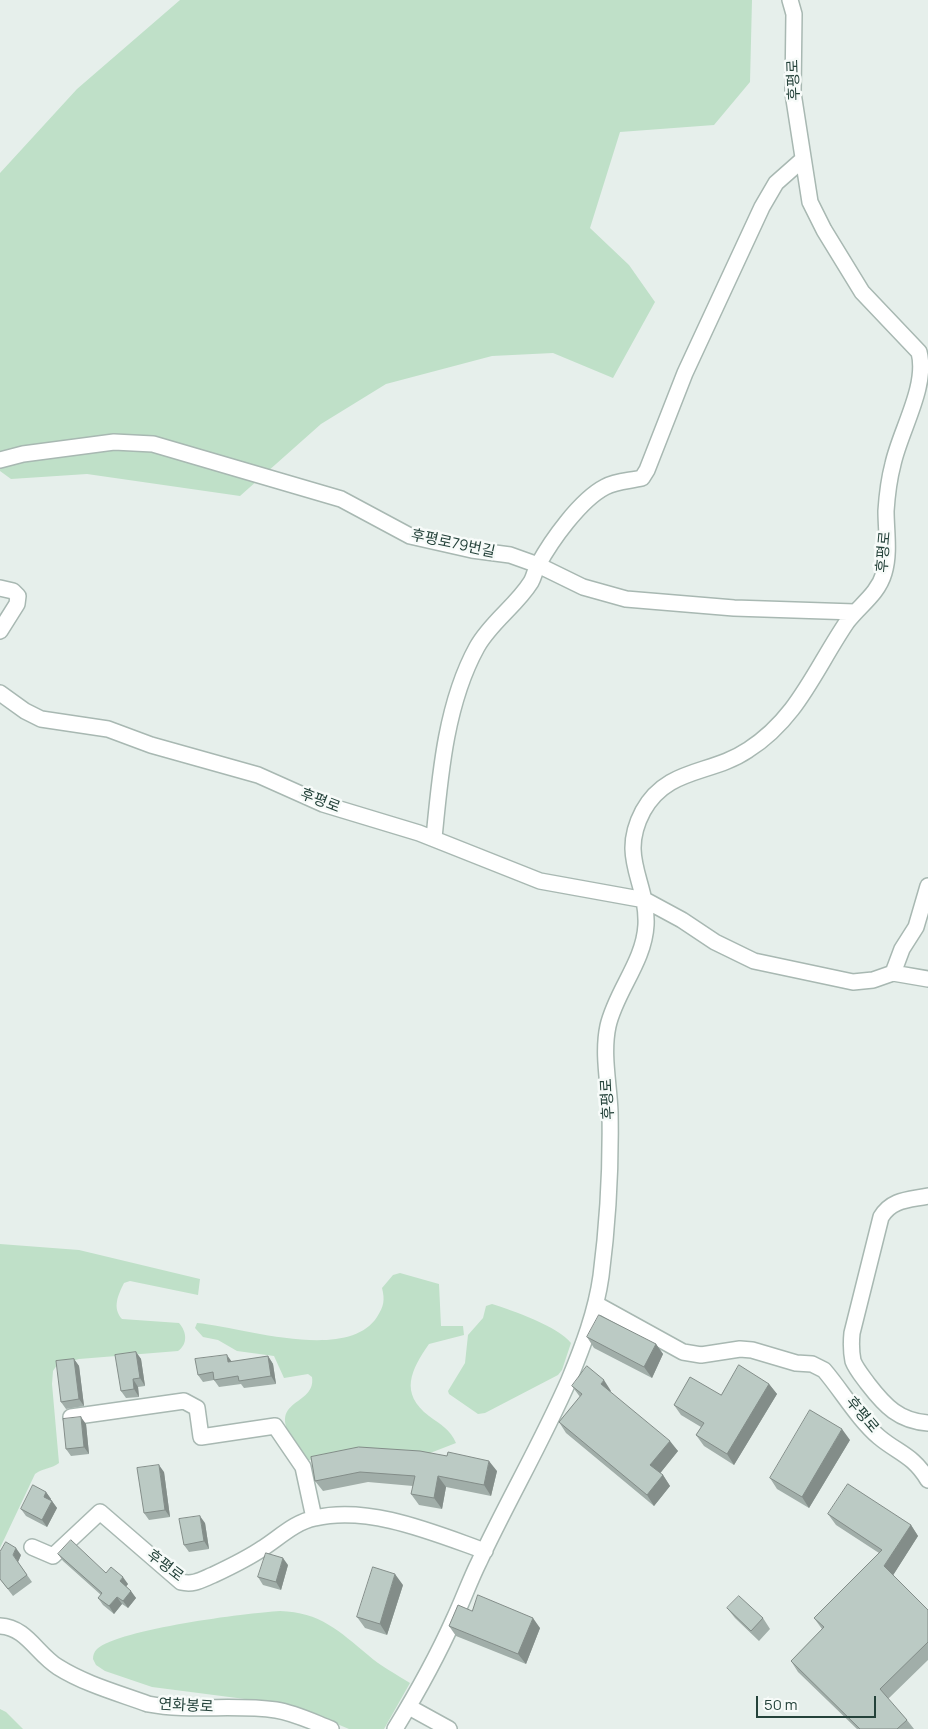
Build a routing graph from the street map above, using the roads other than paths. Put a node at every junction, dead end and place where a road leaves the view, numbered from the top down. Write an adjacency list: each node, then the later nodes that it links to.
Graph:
1 (790, 0): 2 (street, 후평로)
2 (802, 160): 3 (street, 후평로); 5 (street)
3 (924, 353): 7 (street, 후평로)
4 (0, 460): 5 (street, 후평로79번길)
5 (538, 565): 7 (street, 후평로79번길); 10 (street)
6 (0, 588): 8 (street)
7 (855, 612): 12 (street, 후평로)
8 (0, 631)
9 (0, 693): 10 (street, 후평로)
10 (434, 838): 12 (street, 후평로)
11 (928, 886): 13 (street)
12 (645, 900): 13 (street, 후평로); 16 (street, 후평로)
13 (892, 973): 14 (street, 후평로)
14 (928, 979)
15 (928, 1196): 18 (street)
16 (596, 1304): 19 (street, 후평로); 22 (street, 후평로)
17 (71, 1417): 20 (street)
18 (928, 1423)
19 (928, 1480)
20 (314, 1518): 21 (street, 후평로); 22 (street, 후평로)
21 (32, 1547)
22 (485, 1551): 24 (street, 후평로)
23 (0, 1626): 25 (street, 연화봉로)
24 (408, 1707): 26 (street, 후평로); 27 (street)
25 (331, 1729)
26 (395, 1729)
27 (448, 1729)

